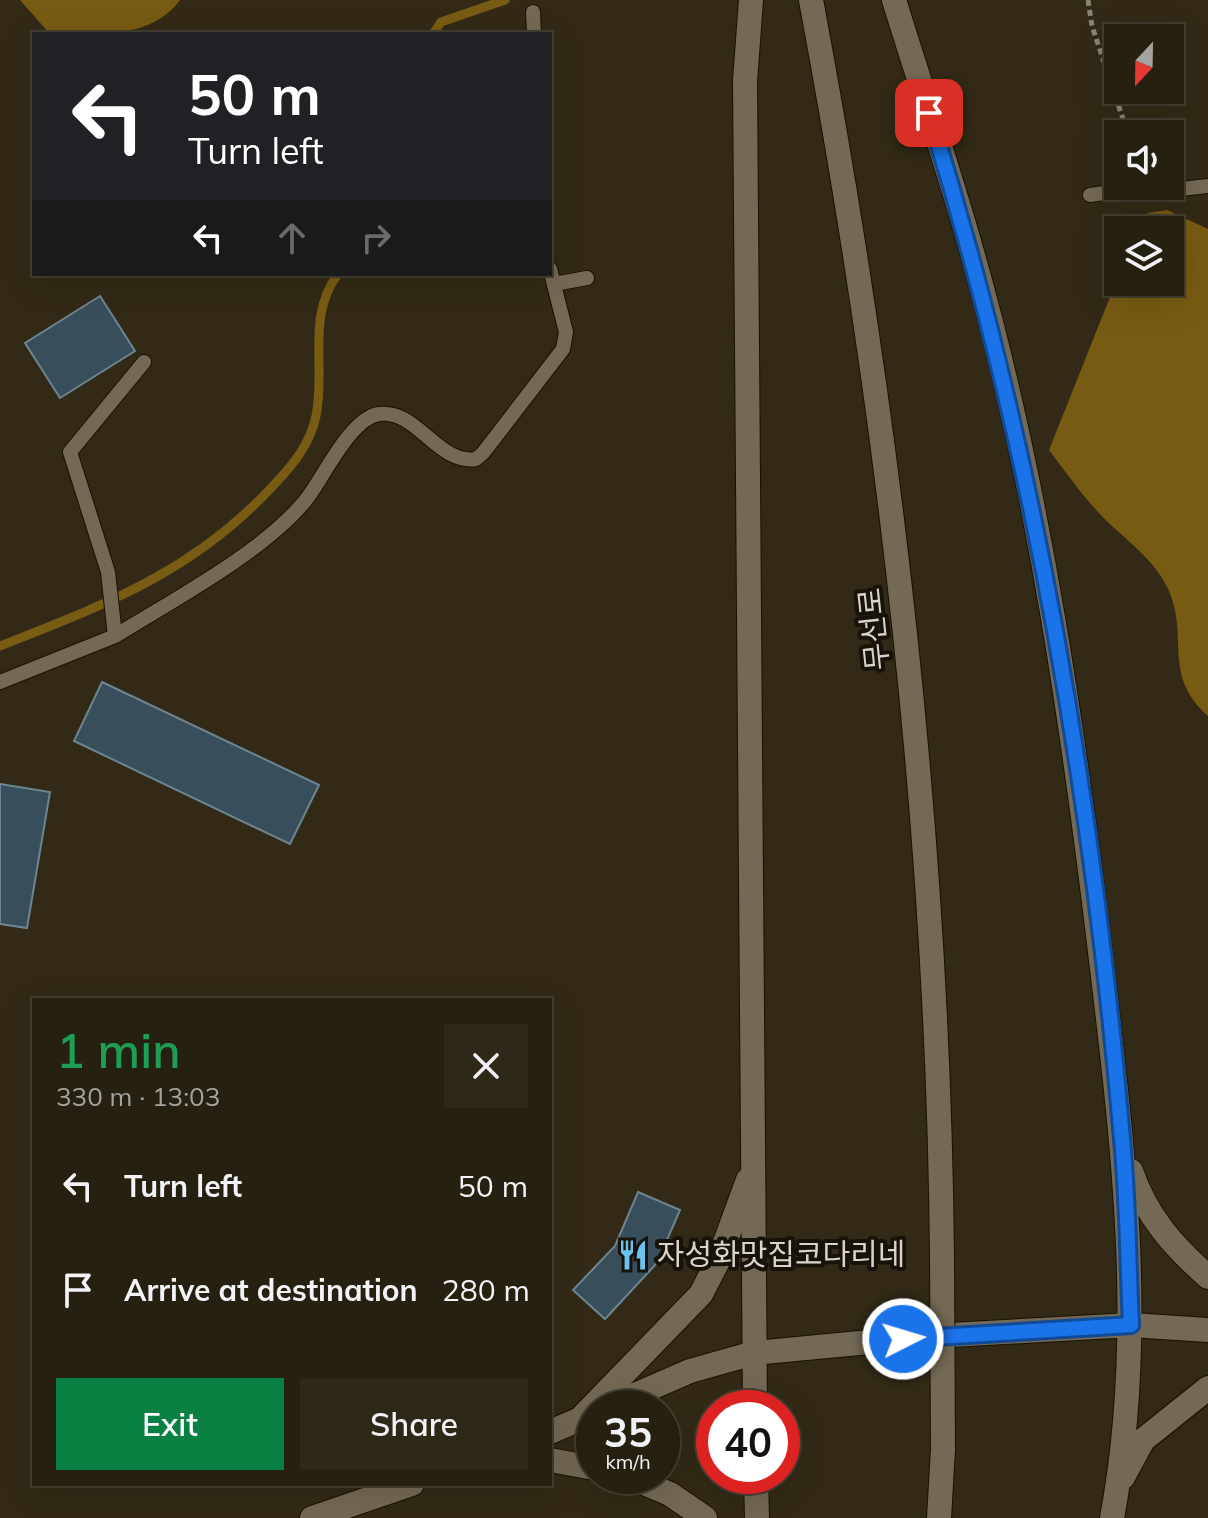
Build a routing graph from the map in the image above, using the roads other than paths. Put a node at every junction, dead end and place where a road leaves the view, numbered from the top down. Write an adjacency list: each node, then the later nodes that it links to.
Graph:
1 (751, 0): 17 (street)
2 (811, 0): 37 (street, 무선로, bridge)
3 (894, 0): 16 (street)
4 (533, 12): 5 (lane)
5 (534, 32)
6 (1208, 186): 7 (lane)
7 (1184, 189)
8 (1104, 193): 9 (lane)
9 (1090, 195)
10 (552, 276): 12 (lane)
11 (587, 278): 12 (lane)
12 (554, 284): 14 (lane)
13 (144, 362): 14 (lane)
14 (114, 629): 15 (lane)
15 (0, 682)
16 (1122, 1140): 18 (street); 19 (street)
17 (755, 1158): 21 (street); 23 (street)
18 (1208, 1277)
19 (1131, 1325): 20 (street); 21 (street); 31 (street)
20 (1208, 1330)
21 (754, 1353): 24 (street); 25 (street)
22 (1208, 1388): 31 (street)
23 (611, 1390)
24 (646, 1390)
25 (755, 1390)
26 (576, 1421): 27 (street)
27 (552, 1431)
28 (552, 1460): 29 (street)
29 (576, 1465)
30 (406, 1486): 34 (street)
31 (1118, 1486): 38 (street)
32 (670, 1494): 35 (street)
33 (756, 1494): 36 (street)
34 (312, 1518)
35 (705, 1518)
36 (757, 1518)
37 (939, 1518)
38 (1112, 1518)

